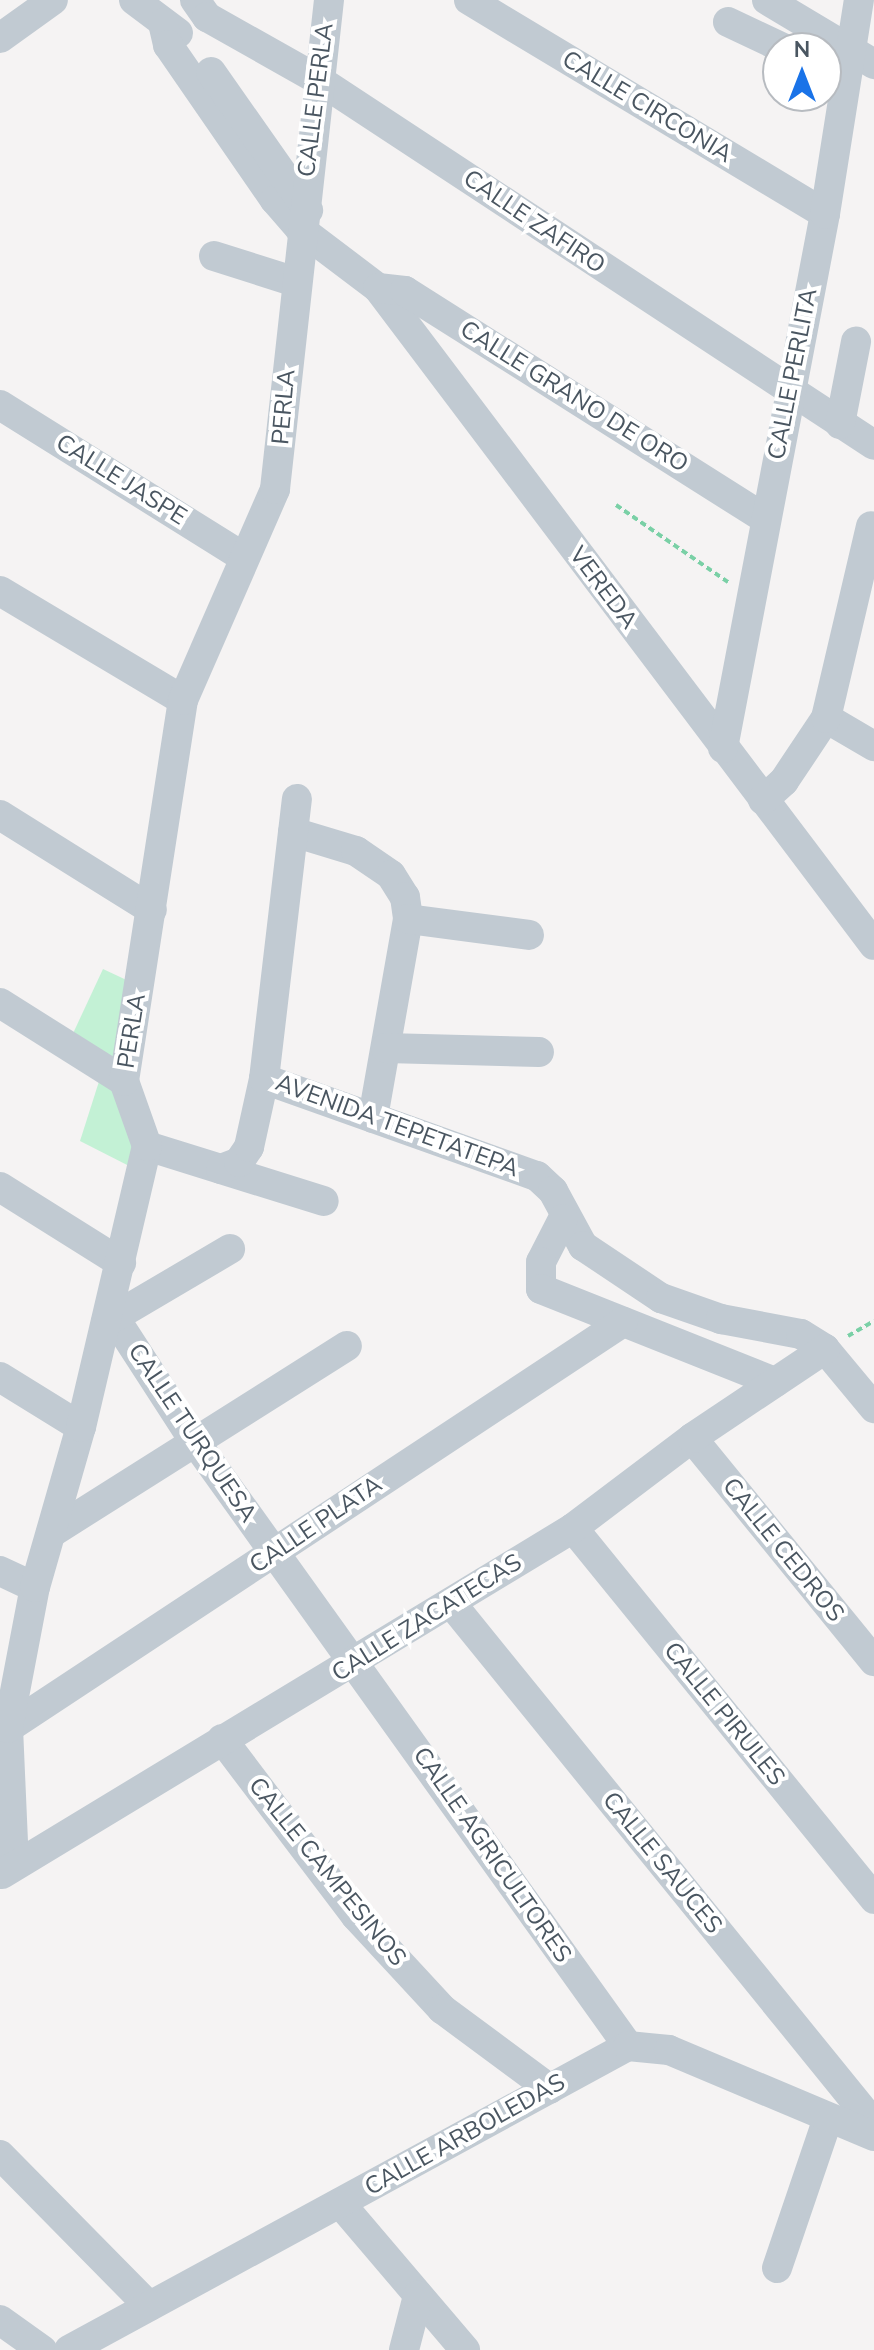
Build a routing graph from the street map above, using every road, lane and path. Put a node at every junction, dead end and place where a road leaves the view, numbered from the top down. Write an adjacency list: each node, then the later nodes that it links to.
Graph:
1 (53, 0): 10 (street)
2 (134, 0): 9 (street, VEREDA)
3 (329, 0): 13 (street, CALLE PERLA)
4 (469, 0): 14 (street, CALLE CIRCONIA)
5 (767, 0): 12 (street)
6 (859, 0): 12 (street, CALLE PERLITA)
7 (201, 8): 9 (street); 13 (street, CALLE ZAFIRO)
8 (728, 22): 11 (street)
9 (172, 35): 15 (street, VEREDA)
10 (0, 38)
11 (762, 38)
12 (849, 65): 14 (street, CALLE PERLITA)
13 (319, 80): 15 (street, CALLE PERLA); 20 (street, CALLE ZAFIRO)
14 (825, 214): 20 (street, CALLE PERLITA)
15 (308, 223): 17 (street, PERLA); 18 (street, VEREDA)
16 (214, 256): 17 (street)
17 (293, 281): 27 (street, PERLA)
18 (378, 288): 25 (street, CALLE GRANO DE ORO); 33 (street, VEREDA)
19 (856, 342): 22 (street)
20 (787, 390): 22 (street, CALLE ZAFIRO); 25 (street, CALLE PERLITA)
21 (0, 405): 27 (street, CALLE JASPE)
22 (840, 424): 23 (street, CALLE ZAFIRO)
23 (874, 445)
24 (616, 505): 29 (path)
25 (766, 519): 29 (street, CALLE PERLITA)
26 (871, 526): 31 (street)
27 (242, 556): 30 (street, PERLA)
28 (0, 591): 30 (street)
29 (752, 593): 33 (street, CALLE PERLITA)
30 (183, 700): 38 (street, PERLA)
31 (826, 718): 32 (street); 35 (street)
32 (874, 746)
33 (723, 748): 35 (street, VEREDA)
34 (297, 799): 37 (street)
35 (763, 800): 41 (street, VEREDA)
36 (0, 815): 38 (street)
37 (293, 832): 39 (street); 45 (street)
38 (152, 910): 46 (street, PERLA)
39 (408, 919): 40 (street); 43 (street)
40 (529, 935)
41 (874, 945)
42 (0, 1003): 46 (street)
43 (386, 1048): 44 (street); 47 (street)
44 (539, 1052)
45 (264, 1079): 47 (street, AVENIDA TEPETATEPA); 49 (street, AVENIDA TEPETATEPA)
46 (124, 1081): 48 (street, PERLA)
47 (373, 1118): 52 (street, AVENIDA TEPETATEPA)
48 (147, 1146): 49 (street); 54 (street)
49 (221, 1169): 51 (street)
50 (0, 1187): 54 (street)
51 (324, 1201)
52 (563, 1219): 56 (street); 58 (street, AVENIDA TEPETATEPA)
53 (230, 1249): 55 (street)
54 (121, 1263): 55 (street)
55 (110, 1319): 62 (street); 64 (street, CALLE TURQUESA)
56 (623, 1322): 60 (street); 67 (street, CALLE PLATA)
57 (347, 1346): 64 (street)
58 (825, 1349): 60 (street, CALLE ZACATECAS); 61 (street)
59 (0, 1377): 62 (street)
60 (775, 1382): 63 (street, CALLE ZACATECAS)
61 (874, 1408)
62 (81, 1427): 66 (street)
63 (692, 1438): 65 (street, CALLE ZACATECAS); 71 (street, CALLE CEDROS)
64 (193, 1439): 66 (street); 67 (street, CALLE TURQUESA)
65 (573, 1528): 70 (street, CALLE ZACATECAS); 76 (street, CALLE PIRULES)
66 (51, 1533): 69 (street)
67 (274, 1553): 72 (street, CALLE TURQUESA); 73 (street, CALLE PLATA)
68 (0, 1571): 69 (street)
69 (35, 1587): 73 (street)
70 (451, 1603): 72 (street, CALLE ZACATECAS); 80 (street, CALLE SAUCES)
71 (874, 1661)
72 (356, 1664): 74 (street, CALLE ZACATECAS); 77 (street, CALLE AGRICULTORES)
73 (8, 1728): 75 (street)
74 (222, 1739): 75 (street, CALLE ZACATECAS); 78 (street, CALLE CAMPESINOS)
75 (7, 1870)
76 (874, 1899)
77 (628, 2046): 78 (street, CALLE ARBOLEDAS); 79 (street)
78 (550, 2089): 83 (street, CALLE ARBOLEDAS)
79 (828, 2118): 81 (street); 84 (street)
80 (874, 2124)
81 (874, 2136)
82 (0, 2155): 86 (street)
83 (340, 2203): 85 (street); 86 (street, CALLE ARBOLEDAS)
84 (777, 2268)
85 (418, 2296): 90 (street); 91 (street)
86 (149, 2306): 89 (street, CALLE ARBOLEDAS)
87 (0, 2320): 88 (street)
88 (42, 2350)
89 (69, 2350)
90 (404, 2350)
91 (465, 2350)

